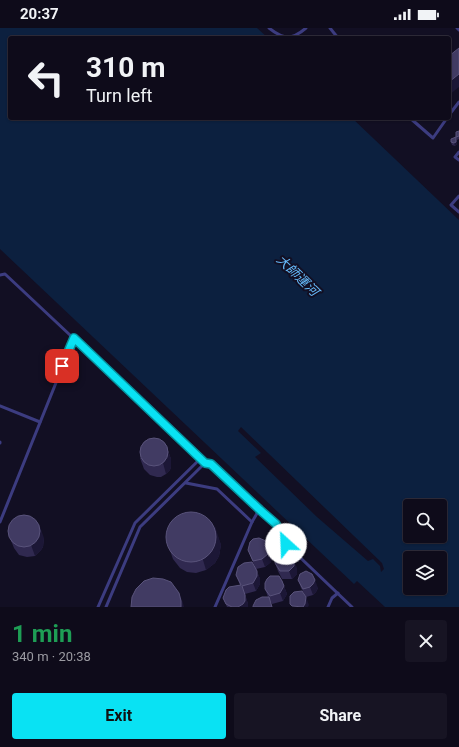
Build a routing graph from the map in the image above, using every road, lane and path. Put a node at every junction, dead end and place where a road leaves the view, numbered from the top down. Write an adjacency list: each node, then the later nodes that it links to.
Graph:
1 (269, 28): 6 (lane)
2 (306, 28): 7 (lane)
3 (330, 28): 8 (lane)
4 (457, 28): 5 (lane)
5 (459, 30)
6 (282, 36)
7 (293, 36)
8 (336, 36)
9 (459, 102): 10 (lane)
10 (451, 113)
11 (412, 120): 12 (lane)
12 (446, 120)
13 (459, 152): 14 (lane)
14 (459, 160)
15 (459, 196): 16 (lane)
16 (459, 212)
17 (0, 275): 18 (lane)
18 (74, 338): 20 (lane); 21 (lane)
19 (0, 406): 20 (lane)
20 (40, 422): 25 (lane)
21 (201, 458): 22 (lane); 28 (lane)
22 (205, 463): 23 (lane); 24 (lane)
23 (186, 483): 26 (lane); 29 (lane)
24 (260, 510): 26 (lane); 27 (lane)
25 (0, 522)
26 (252, 522): 30 (lane)
27 (338, 593): 31 (lane); 32 (lane)
28 (98, 607)
29 (106, 607)
30 (216, 607)
31 (328, 607)
32 (352, 607)

